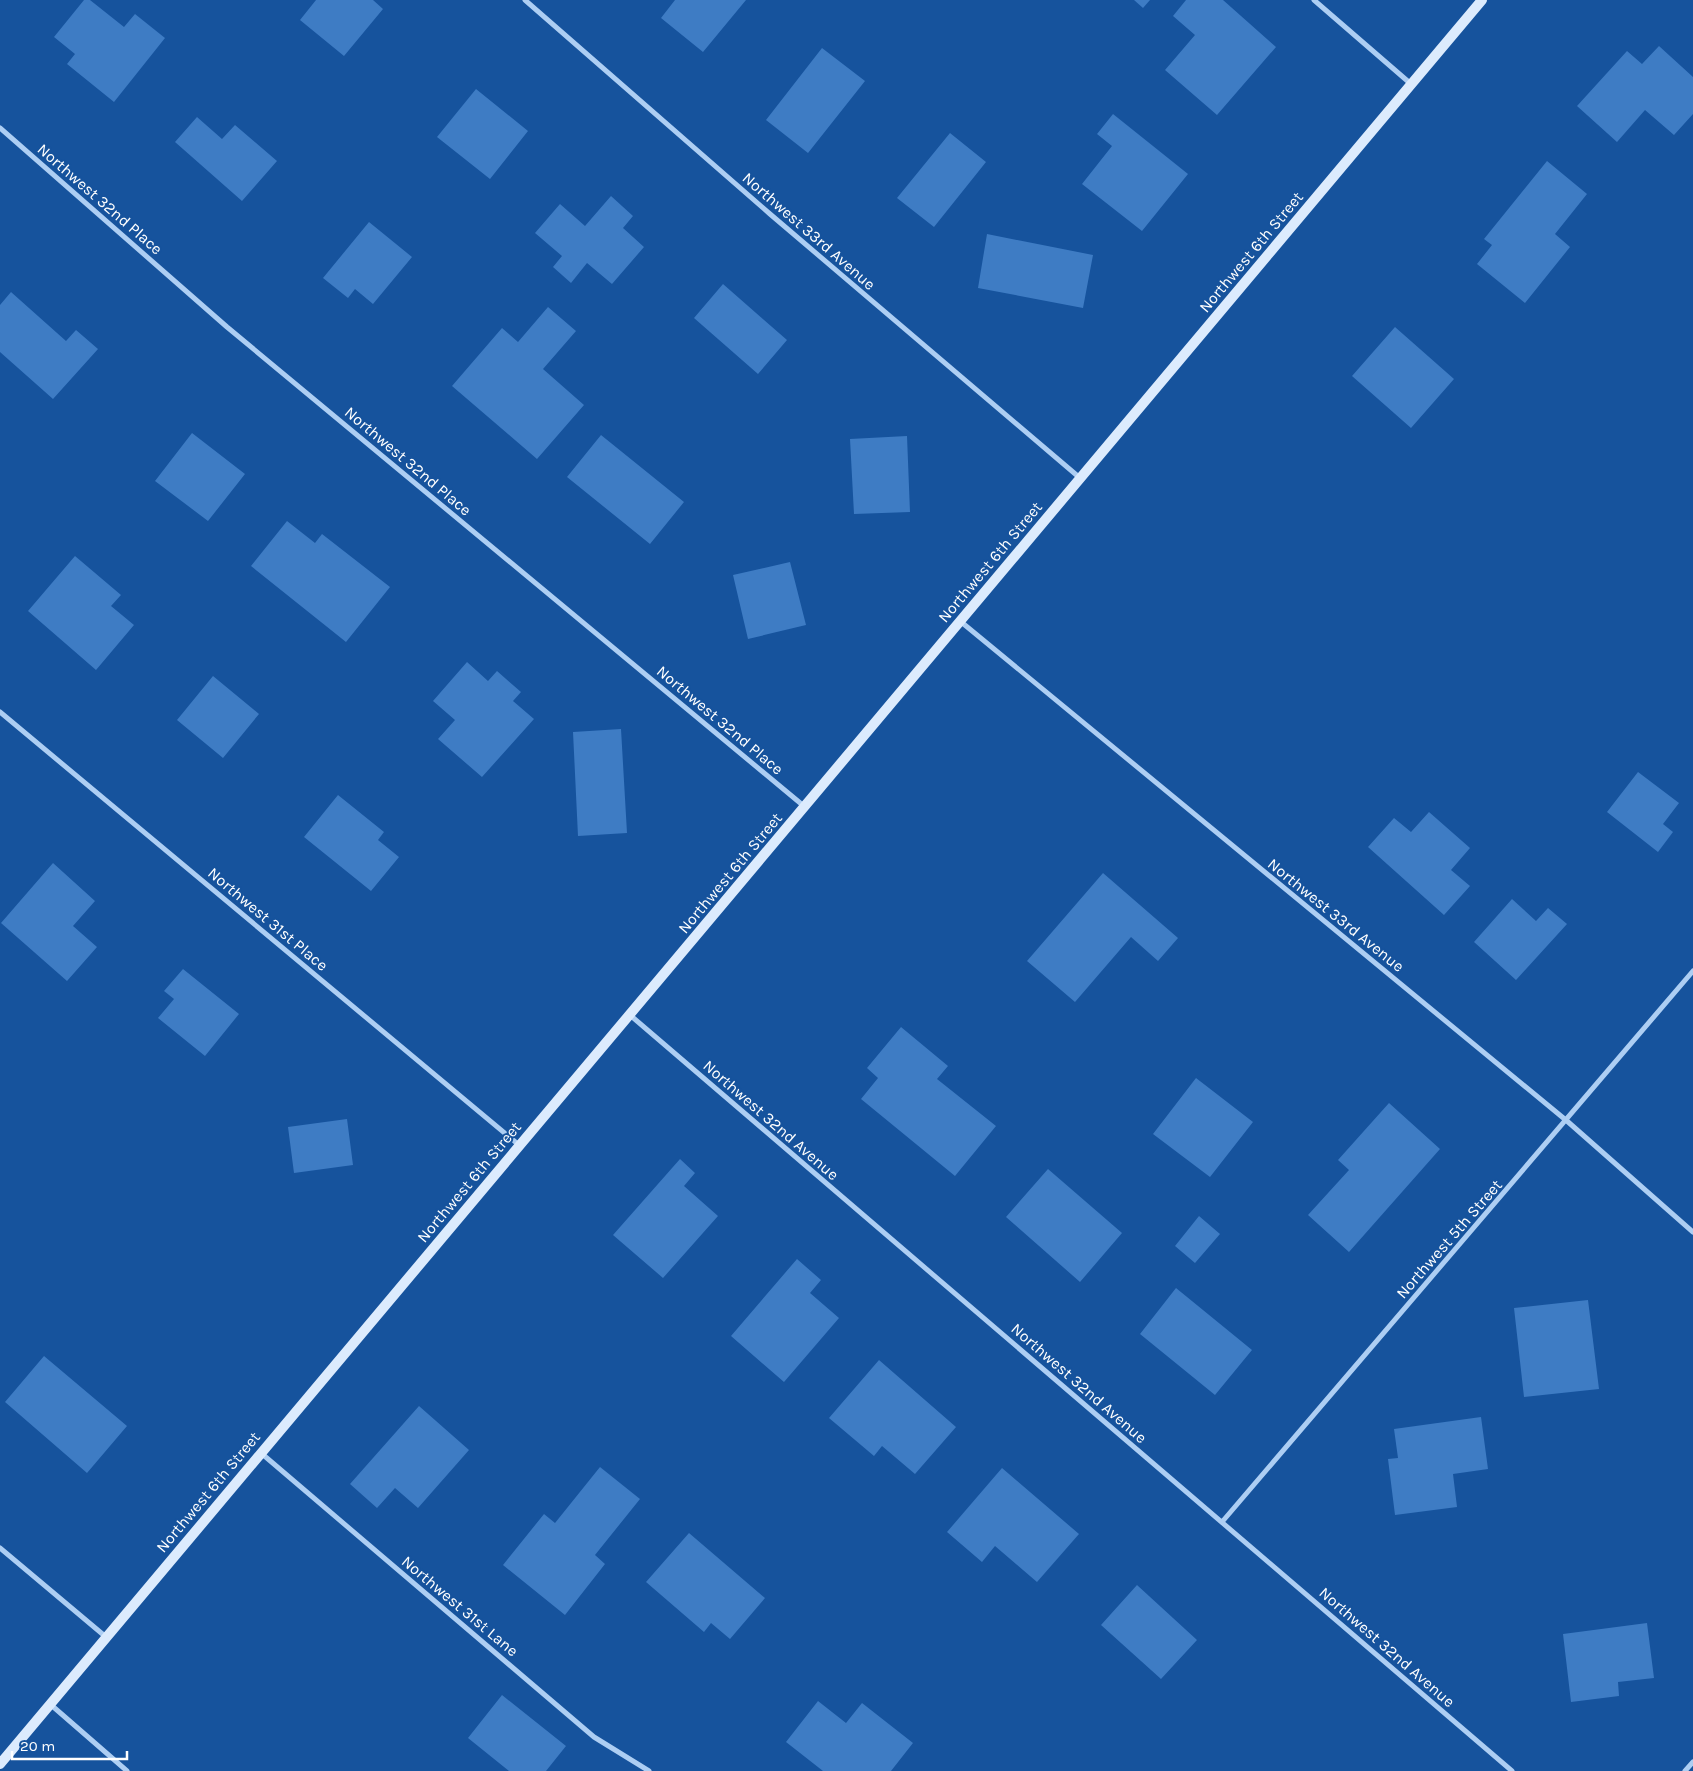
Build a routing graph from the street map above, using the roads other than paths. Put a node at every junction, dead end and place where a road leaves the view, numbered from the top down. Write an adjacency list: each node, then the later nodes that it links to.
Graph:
1 (525, 0): 6 (street, Northwest 33rd Avenue)
2 (1314, 0): 4 (street)
3 (1482, 0): 4 (main road, Northwest 6th Street)
4 (1412, 84): 6 (main road, Northwest 6th Street)
5 (0, 128): 9 (street, Northwest 32nd Place)
6 (1080, 478): 7 (main road, Northwest 6th Street)
7 (960, 621): 9 (main road, Northwest 6th Street); 12 (street, Northwest 33rd Avenue)
8 (0, 712): 13 (street, Northwest 31st Place)
9 (805, 807): 11 (main road, Northwest 6th Street)
10 (1693, 971): 12 (street, Northwest 5th Street)
11 (630, 1015): 13 (main road, Northwest 6th Street); 16 (street, Northwest 32nd Avenue)
12 (1567, 1121): 14 (street, Northwest 33rd Avenue); 16 (street, Northwest 5th Street)
13 (519, 1145): 15 (main road, Northwest 6th Street)
14 (1693, 1232)
15 (260, 1452): 18 (main road, Northwest 6th Street); 23 (street, Northwest 31st Lane)
16 (1222, 1522): 24 (street, Northwest 32nd Avenue)
17 (0, 1548): 18 (street)
18 (107, 1638): 19 (main road, Northwest 6th Street)
19 (50, 1704): 21 (main road, Northwest 6th Street); 22 (street)
20 (1693, 1762): 25 (street)
21 (0, 1764)
22 (127, 1771)
23 (649, 1771)
24 (1512, 1771)
25 (1685, 1771)

